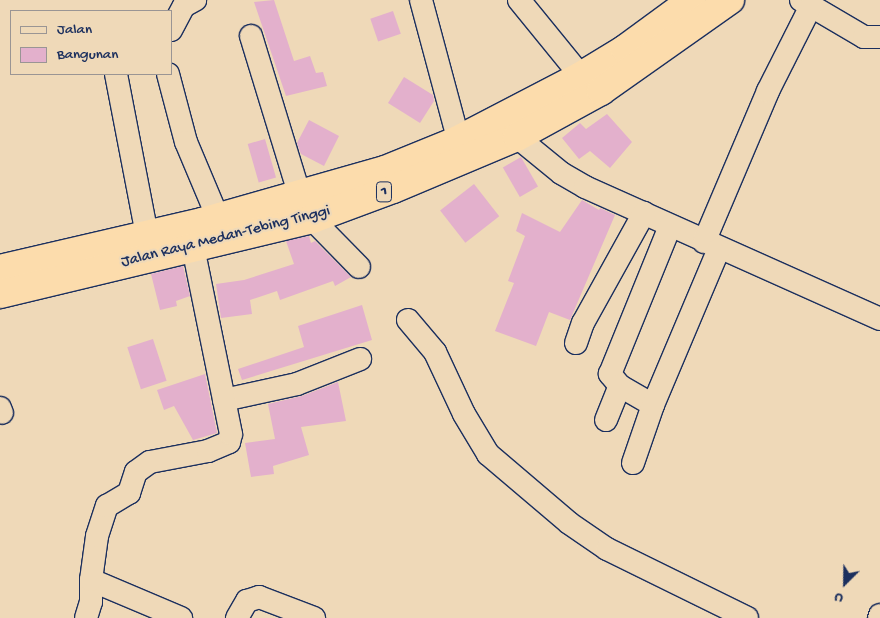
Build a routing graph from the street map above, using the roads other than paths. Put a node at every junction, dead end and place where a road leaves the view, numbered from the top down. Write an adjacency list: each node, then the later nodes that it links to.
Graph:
1 (195, 0): 7 (street)
2 (421, 0): 14 (street)
3 (519, 0): 12 (street)
4 (692, 0): 12 (highway, Jalan Raya Medan-Tebing Tinggi / 1)
5 (730, 0): 13 (highway, Jalan Raya Medan-Tebing Tinggi / 1)
6 (806, 3): 9 (street); 20 (street)
7 (172, 28)
8 (251, 36): 15 (street)
9 (880, 37)
10 (116, 75): 19 (street)
11 (168, 75): 17 (street)
12 (581, 76): 14 (highway, Jalan Raya Medan-Tebing Tinggi / 1)
13 (517, 137): 14 (highway, Jalan Raya Medan-Tebing Tinggi / 1); 16 (street)
14 (460, 151): 15 (highway, Jalan Raya Medan-Tebing Tinggi / 1)
15 (306, 207): 17 (highway, Jalan Raya Medan-Tebing Tinggi / 1); 21 (highway, Jalan Raya Medan-Tebing Tinggi / 1); 22 (street)
16 (644, 213): 18 (street); 27 (street)
17 (218, 218): 19 (highway, Jalan Raya Medan-Tebing Tinggi / 1)
18 (670, 226): 20 (street); 29 (street)
19 (146, 235): 23 (highway, Jalan Raya Medan-Tebing Tinggi / 1)
20 (712, 246): 25 (street); 31 (street)
21 (192, 247): 24 (highway, Jalan Raya Medan-Tebing Tinggi / 1); 30 (street)
22 (359, 267)
23 (0, 269)
24 (0, 294)
25 (878, 312)
26 (408, 320): 39 (street)
27 (576, 343)
28 (360, 359): 30 (street)
29 (620, 386): 31 (street); 32 (street)
30 (224, 400): 34 (street)
31 (653, 406): 33 (street)
32 (606, 420)
33 (633, 463)
34 (91, 580): 35 (street); 36 (street)
35 (86, 618)
36 (180, 618)
37 (238, 618): 38 (street)
38 (314, 618)
39 (747, 618)

